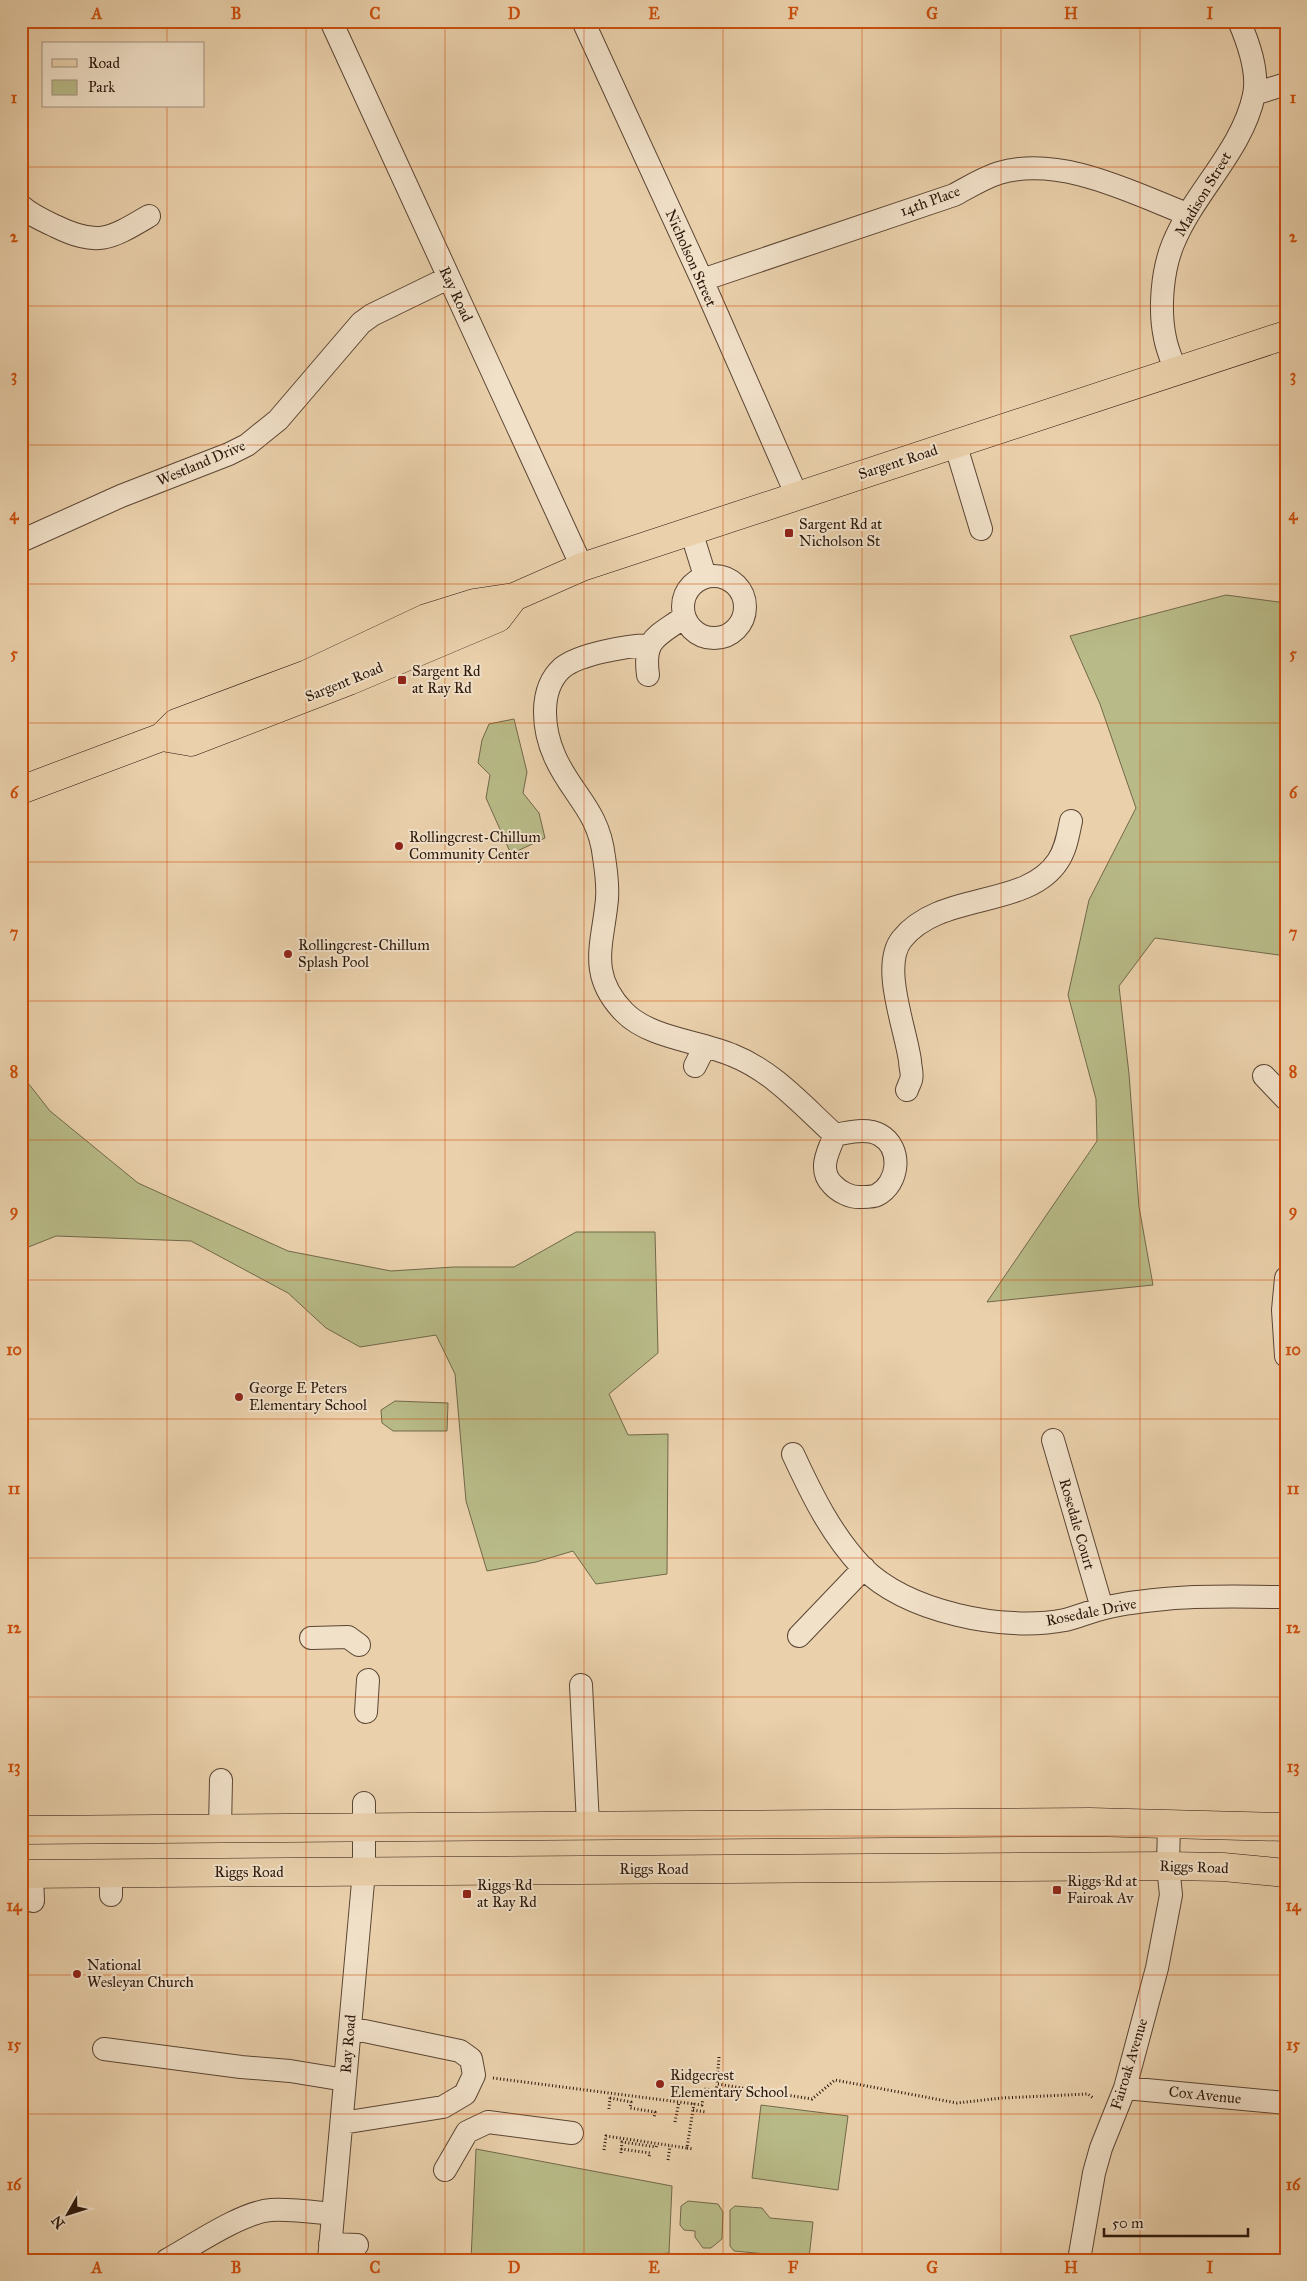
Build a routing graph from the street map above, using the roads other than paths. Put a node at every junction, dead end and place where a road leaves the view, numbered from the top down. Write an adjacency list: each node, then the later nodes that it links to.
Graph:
1 (331, 21): 9 (street, Ray Road)
2 (583, 21): 10 (street, Nicholson Street)
3 (1239, 21): 5 (street, Madison Street)
4 (1286, 84): 5 (street)
5 (1254, 94): 7 (street, Madison Street)
6 (21, 206): 8 (street)
7 (1187, 214): 10 (street, 14th Place); 12 (street, Madison Street)
8 (149, 216)
9 (448, 278): 17 (street, Westland Drive); 18 (street, Ray Road)
10 (702, 280): 14 (street, Nicholson Street)
11 (1286, 335): 12 (main road, Sargent Road)
12 (1175, 370): 13 (main road, Sargent Road)
13 (955, 444): 14 (main road, Sargent Road); 15 (street)
14 (797, 496): 16 (main road, Sargent Road)
15 (981, 529)
16 (691, 531): 18 (main road, Sargent Road); 19 (street)
17 (21, 541)
18 (582, 568): 23 (main road, Sargent Road)
19 (705, 576): 20 (street); 20 (street)
20 (684, 617): 21 (street)
21 (648, 645): 22 (street); 28 (street)
22 (648, 675)
23 (21, 790)
24 (1070, 821): 26 (street)
25 (1264, 1076): 27 (street)
26 (906, 1090)
27 (1286, 1099)
28 (835, 1135)
29 (1286, 1278): 30 (street)
30 (1286, 1356)
31 (1053, 1440): 35 (street, Rosedale Court)
32 (793, 1454): 33 (street, Rosedale Drive)
33 (864, 1568): 35 (street, Rosedale Drive); 36 (street)
34 (1286, 1597): 35 (street, Rosedale Drive)
35 (1102, 1608)
36 (799, 1636)
37 (311, 1638): 38 (street)
38 (359, 1645)
39 (368, 1680): 41 (street)
40 (581, 1685): 45 (street)
41 (366, 1712)
42 (221, 1780): 47 (street)
43 (364, 1815): 45 (main road); 47 (main road); 50 (street, Ray Road)
44 (1169, 1823): 45 (main road); 46 (main road); 49 (street, Fairoak Avenue)
45 (588, 1824)
46 (1286, 1827)
47 (220, 1828): 48 (main road)
48 (21, 1830)
49 (1168, 1866): 50 (main road, Riggs Road); 51 (main road, Riggs Road); 57 (street, Fairoak Avenue)
50 (364, 1871): 52 (main road, Riggs Road); 54 (street, Ray Road)
51 (1286, 1873)
52 (27, 1874): 53 (street)
53 (33, 1901)
54 (350, 2028): 56 (street, Ray Road); 59 (street)
55 (104, 2049): 56 (street)
56 (345, 2080): 59 (street, Ray Road)
57 (1125, 2088): 58 (street, Cox Avenue); 66 (street, Fairoak Avenue)
58 (1286, 2103)
59 (342, 2123): 62 (street, Ray Road)
60 (572, 2133): 61 (street)
61 (445, 2170)
62 (333, 2214): 64 (street, Ray Road); 65 (street)
63 (356, 2245): 64 (street)
64 (330, 2252)
65 (167, 2260)
66 (1079, 2260)

